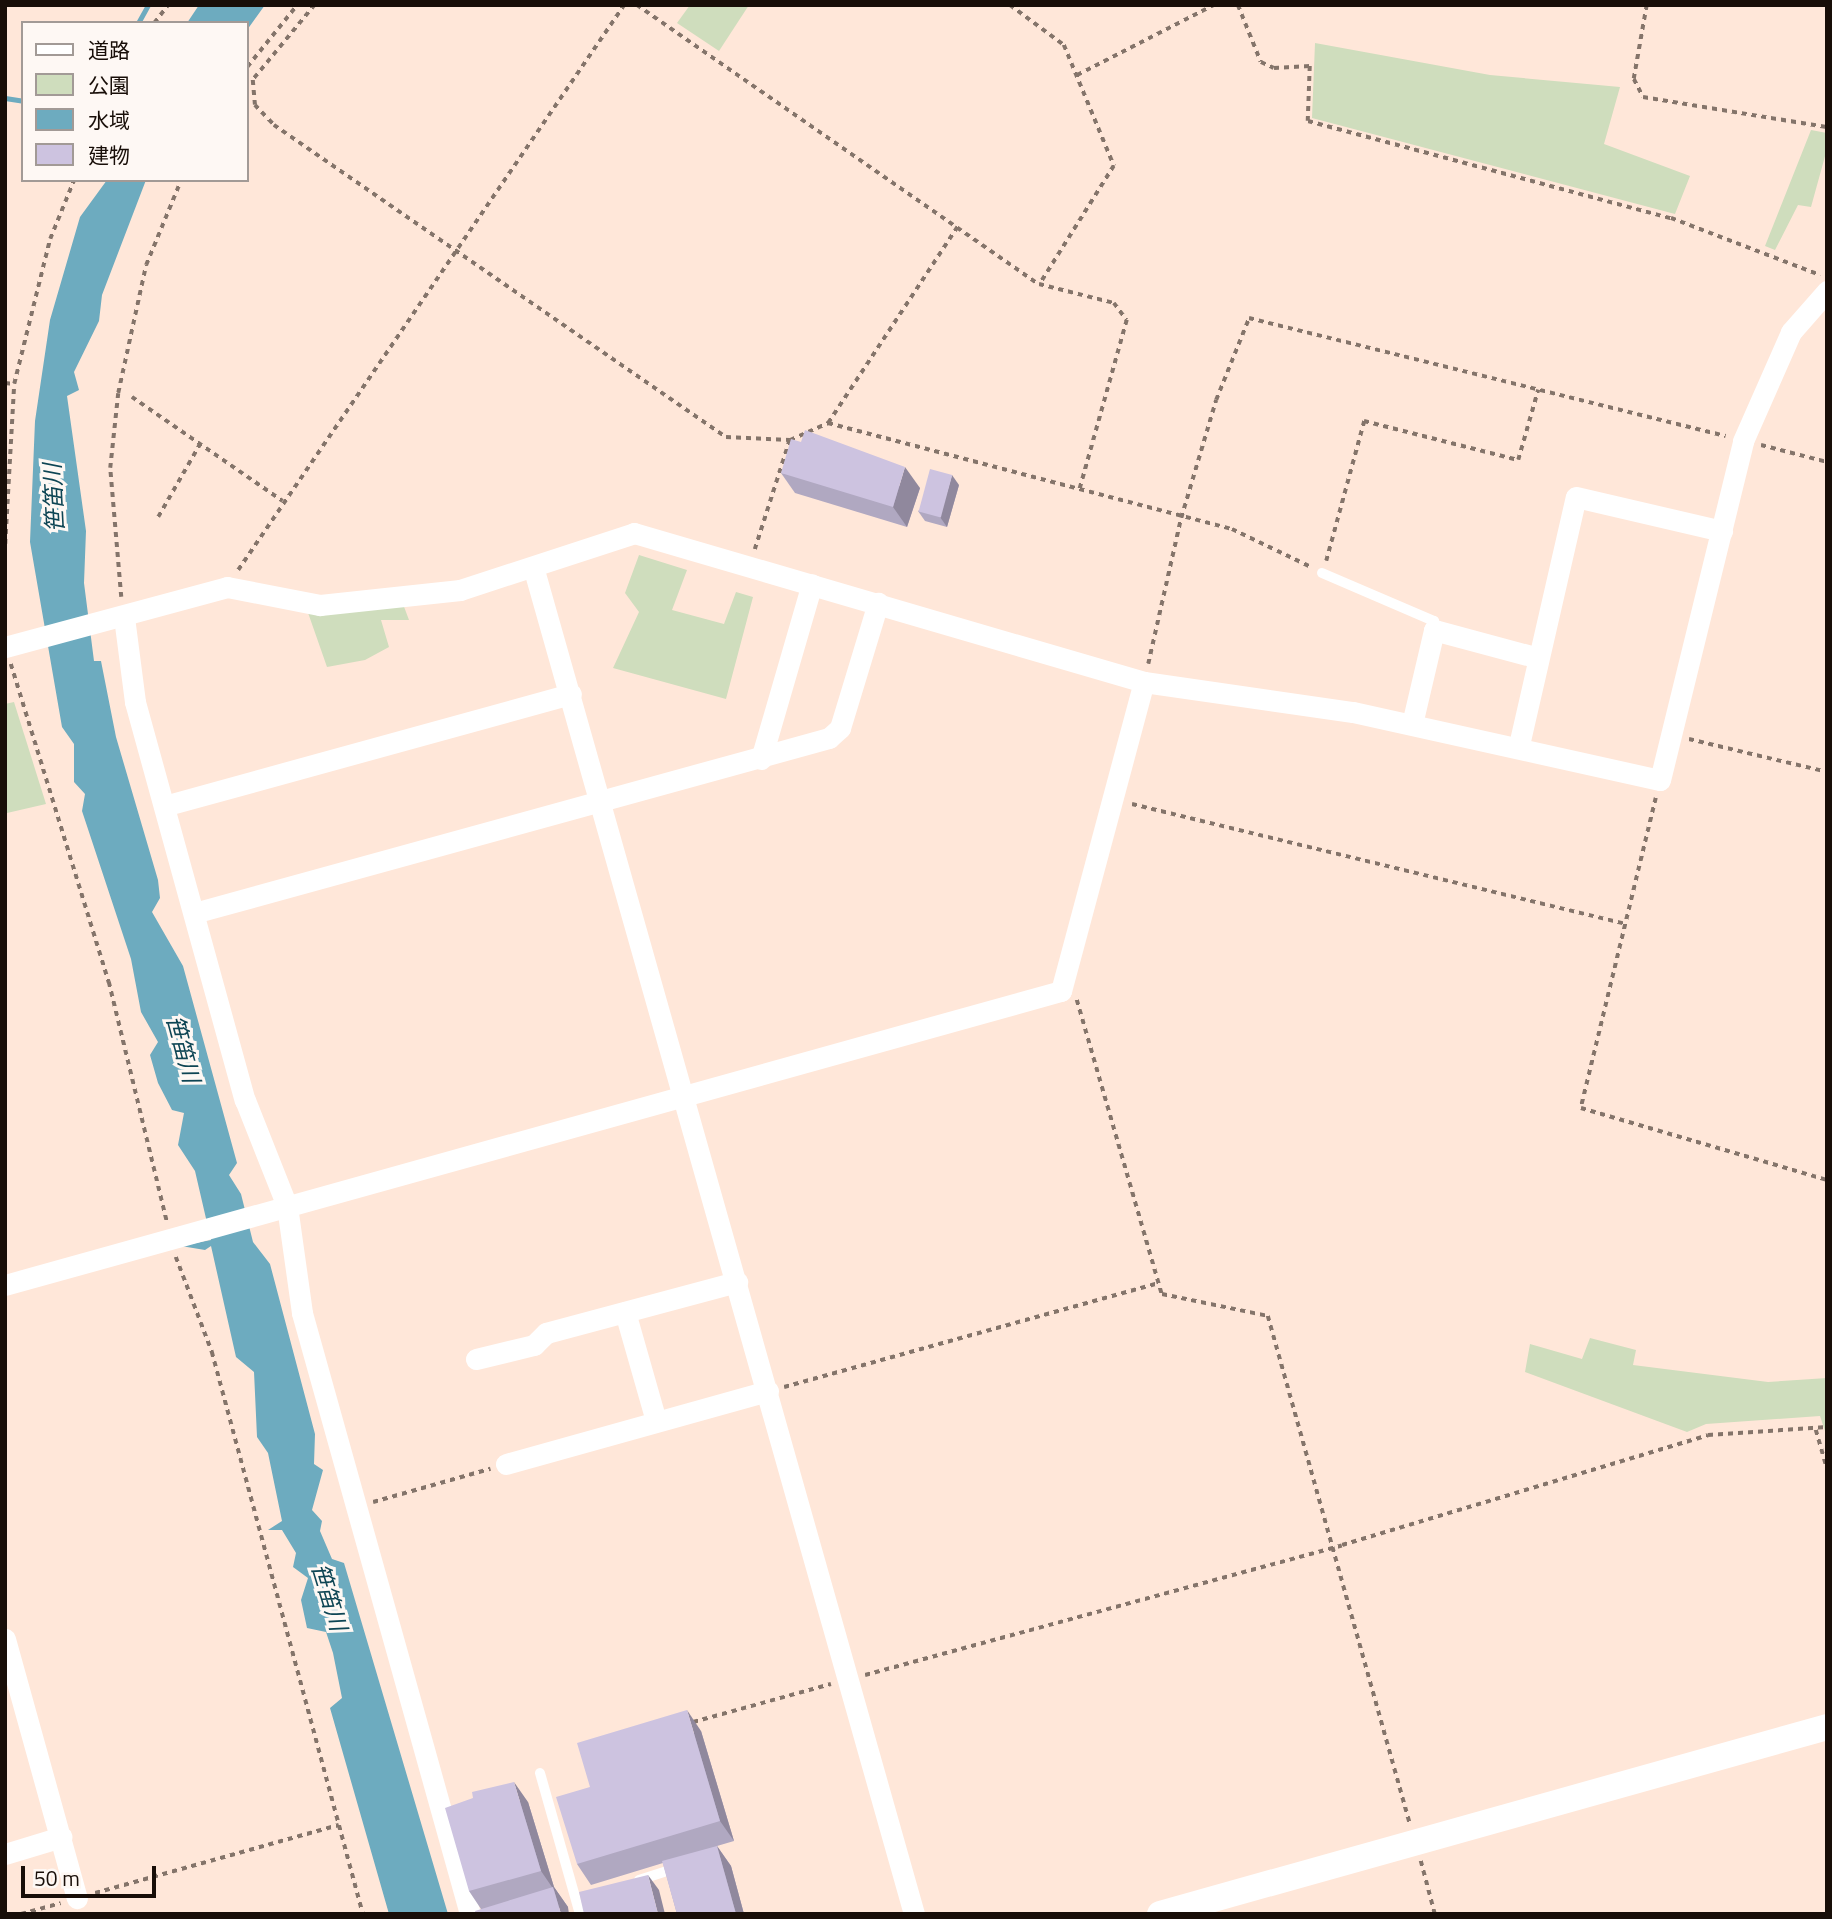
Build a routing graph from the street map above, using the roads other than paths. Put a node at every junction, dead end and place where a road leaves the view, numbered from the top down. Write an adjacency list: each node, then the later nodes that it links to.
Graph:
1 (1827, 291): 2 (street)
2 (1722, 531): 10 (street); 14 (street)
3 (534, 570): 5 (street); 7 (street); 12 (street)
4 (1322, 573): 8 (lane)
5 (812, 584): 6 (street); 15 (street)
6 (878, 603): 11 (street); 15 (street)
7 (124, 617): 9 (street); 17 (street)
8 (1434, 630): 10 (street); 13 (street)
9 (9, 651)
10 (1535, 657): 14 (street)
11 (1144, 682): 13 (street); 19 (street)
12 (571, 694): 16 (street); 17 (street)
13 (1412, 724): 14 (street)
14 (1519, 746)
15 (761, 759): 16 (street)
16 (604, 803): 18 (street); 19 (street)
17 (164, 806): 18 (street)
18 (194, 913): 20 (street)
19 (685, 1097): 20 (street); 21 (street)
20 (282, 1207): 22 (street); 39 (street)
21 (737, 1282): 23 (street); 25 (street)
22 (5, 1285)
23 (625, 1312): 24 (street); 26 (street)
24 (476, 1359)
25 (768, 1391): 26 (street); 41 (street)
26 (656, 1421): 27 (street)
27 (506, 1464)
28 (5, 1639): 29 (street)
29 (9, 1667): 32 (street)
30 (1827, 1727): 42 (street)
31 (540, 1773): 38 (lane)
32 (61, 1838): 33 (street); 37 (street)
33 (5, 1854)
34 (694, 1863): 35 (lane)
35 (628, 1883)
36 (589, 1895): 38 (lane)
37 (78, 1898)
38 (576, 1899): 40 (lane)
39 (470, 1914)
40 (580, 1914)
41 (914, 1914)
42 (1160, 1914)

